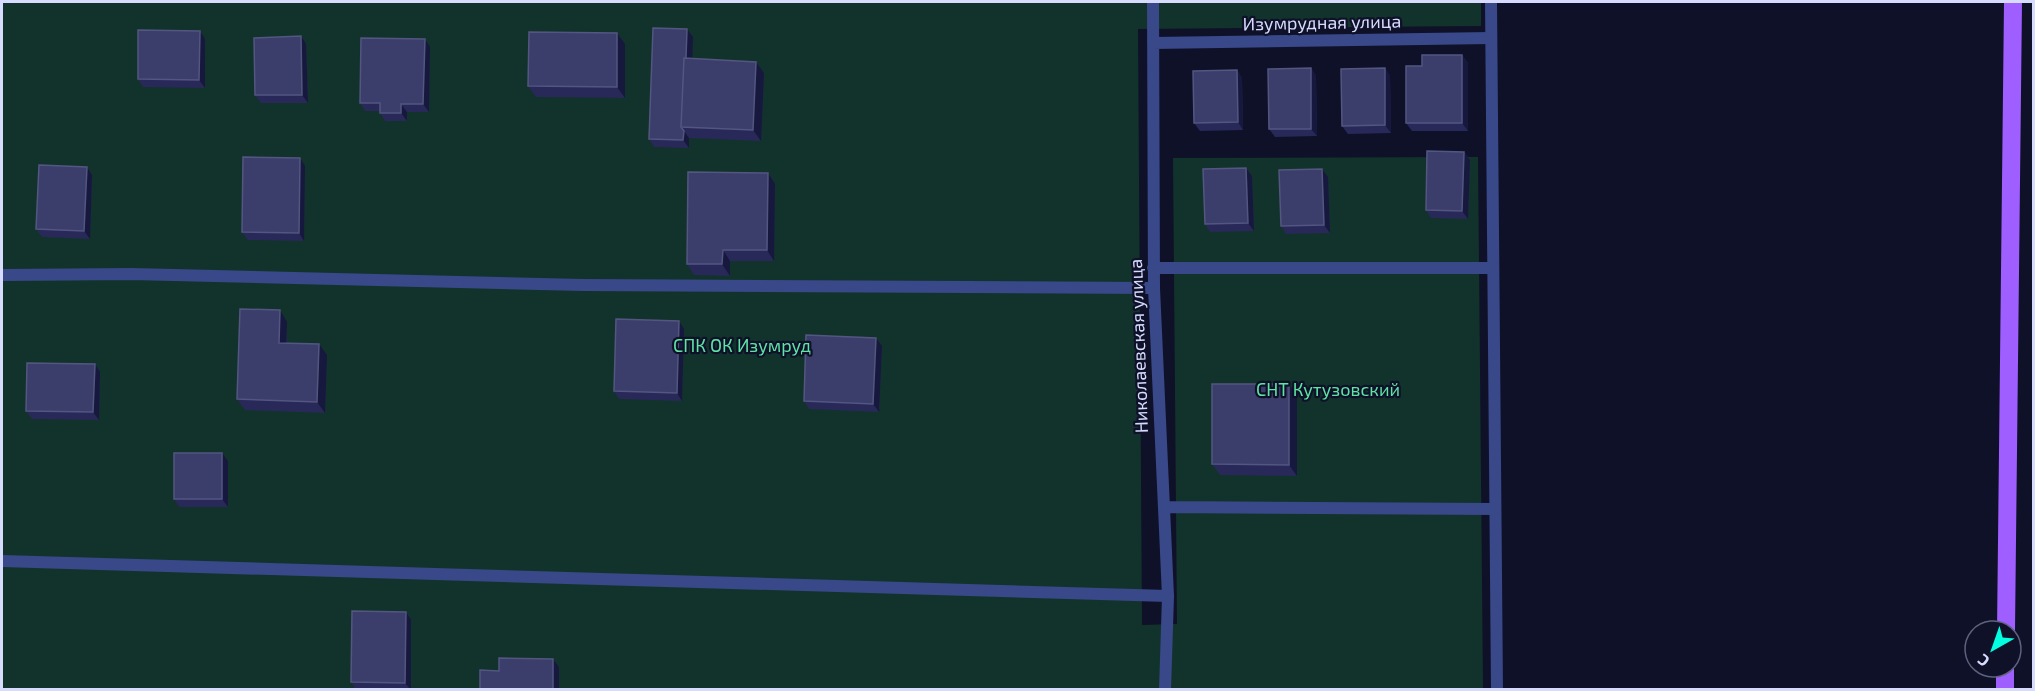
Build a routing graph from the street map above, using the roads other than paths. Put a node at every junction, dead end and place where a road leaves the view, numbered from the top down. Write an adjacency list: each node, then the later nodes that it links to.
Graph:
1 (1153, 2): 5 (street, Николаевская улица)
2 (1491, 2): 4 (street)
3 (2013, 2): 14 (main road)
4 (1491, 38): 5 (street, Изумрудная улица); 7 (street)
5 (1153, 43): 6 (street, Николаевская улица)
6 (1154, 268): 7 (street); 9 (street, Николаевская улица)
7 (1493, 268): 11 (street)
8 (2, 275): 9 (street)
9 (1154, 288): 10 (street, Николаевская улица)
10 (1164, 507): 11 (street); 13 (street, Николаевская улица)
11 (1495, 509): 16 (street)
12 (2, 561): 13 (street)
13 (1168, 596): 15 (street, Николаевская улица)
14 (2006, 619)
15 (1165, 690)
16 (1497, 690)

